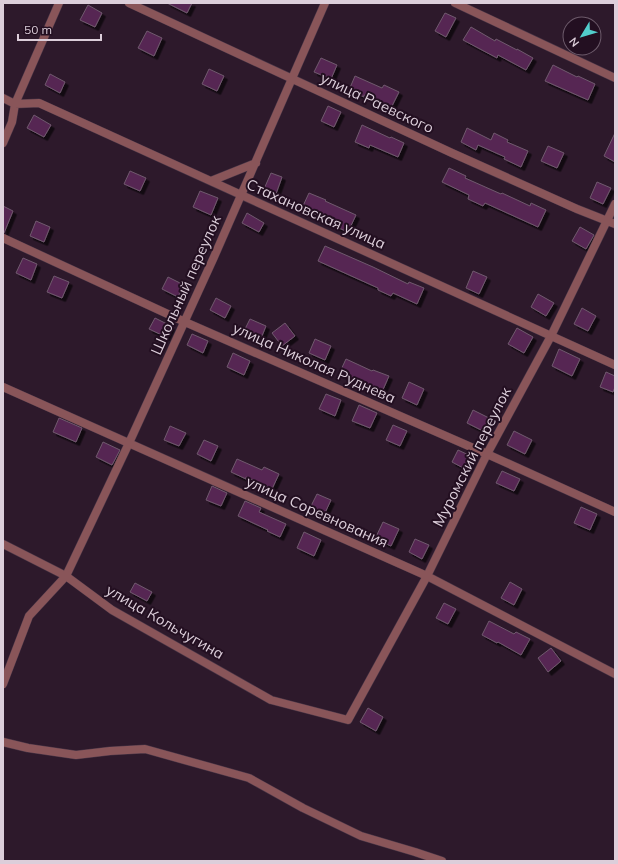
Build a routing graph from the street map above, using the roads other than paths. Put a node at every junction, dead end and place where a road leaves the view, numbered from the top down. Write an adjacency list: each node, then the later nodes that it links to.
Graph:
1 (59, 3): 8 (street)
2 (129, 3): 6 (street, улица Раевского)
3 (325, 3): 6 (street, Школьный переулок)
4 (455, 3): 5 (street)
5 (615, 78)
6 (292, 79): 10 (street, Школьный переулок); 14 (street, улица Раевского)
7 (3, 98): 8 (street, Стахановская улица)
8 (15, 104): 9 (street); 11 (street, Стахановская улица)
9 (3, 143)
10 (256, 163): 11 (street); 12 (street, Школьный переулок)
11 (211, 181): 12 (street, Стахановская улица)
12 (242, 195): 16 (street, Школьный переулок); 17 (street, Стахановская улица)
13 (615, 204): 14 (street, Муромский переулок)
14 (611, 222): 17 (street, Муромский переулок)
15 (3, 238): 16 (street, улица Николая Руднева)
16 (185, 322): 20 (street, Школьный переулок); 21 (street, улица Николая Руднева)
17 (551, 336): 18 (street, Стахановская улица); 21 (street, Муромский переулок)
18 (615, 365)
19 (3, 387): 20 (street, улица Соревнования)
20 (129, 444): 24 (street, Школьный переулок); 25 (street, улица Соревнования)
21 (486, 454): 22 (street, улица Николая Руднева); 25 (street, Муромский переулок)
22 (615, 512)
23 (3, 544): 24 (street, улица Кольчугина)
24 (66, 576): 27 (street, Школьный переулок); 28 (street, улица Кольчугина)
25 (427, 576): 26 (street, улица Соревнования); 28 (street, Муромский переулок)
26 (615, 674)
27 (3, 684)
28 (348, 720)
29 (3, 742): 30 (street)
30 (442, 861)

